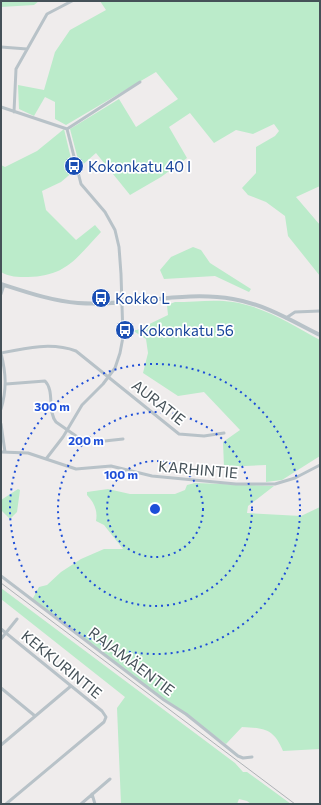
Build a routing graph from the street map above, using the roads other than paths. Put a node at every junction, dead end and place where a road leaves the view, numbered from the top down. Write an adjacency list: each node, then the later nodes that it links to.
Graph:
1 (72, 1): 3 (street)
2 (1, 47): 3 (street)
3 (27, 49): 6 (street)
4 (140, 82): 7 (street)
5 (1, 107): 6 (street)
6 (14, 112): 7 (street)
7 (67, 129): 10 (street)
8 (3, 284): 9 (street); 10 (street)
9 (1, 294)
10 (122, 302): 12 (street); 15 (street)
11 (320, 311): 12 (street)
12 (286, 318): 13 (street)
13 (320, 335)
14 (1, 353): 15 (street, AURATIE); 16 (street)
15 (109, 376): 19 (street); 20 (street, AURATIE)
16 (6, 384): 17 (street); 19 (street)
17 (1, 409)
18 (1, 424): 22 (street)
19 (67, 430): 21 (street); 23 (street)
20 (224, 433)
21 (123, 440)
22 (3, 452): 23 (street, KARHINTIE)
23 (46, 459): 24 (street, KARHINTIE)
24 (320, 465)
25 (1, 576): 34 (street, RAJAMÄENTIE)
26 (17, 619): 28 (street)
27 (1, 629): 28 (street, KEKKURINTIE)
28 (6, 633): 29 (street); 30 (street, KEKKURINTIE)
29 (1, 639)
30 (71, 686): 32 (street); 37 (street, KEKKURINTIE)
31 (1, 688): 32 (street)
32 (35, 716): 33 (street)
33 (1, 745)
34 (252, 756)
35 (110, 779): 36 (street)
36 (92, 794): 38 (street); 39 (street)
37 (6, 804)
38 (81, 804)
39 (95, 804)

